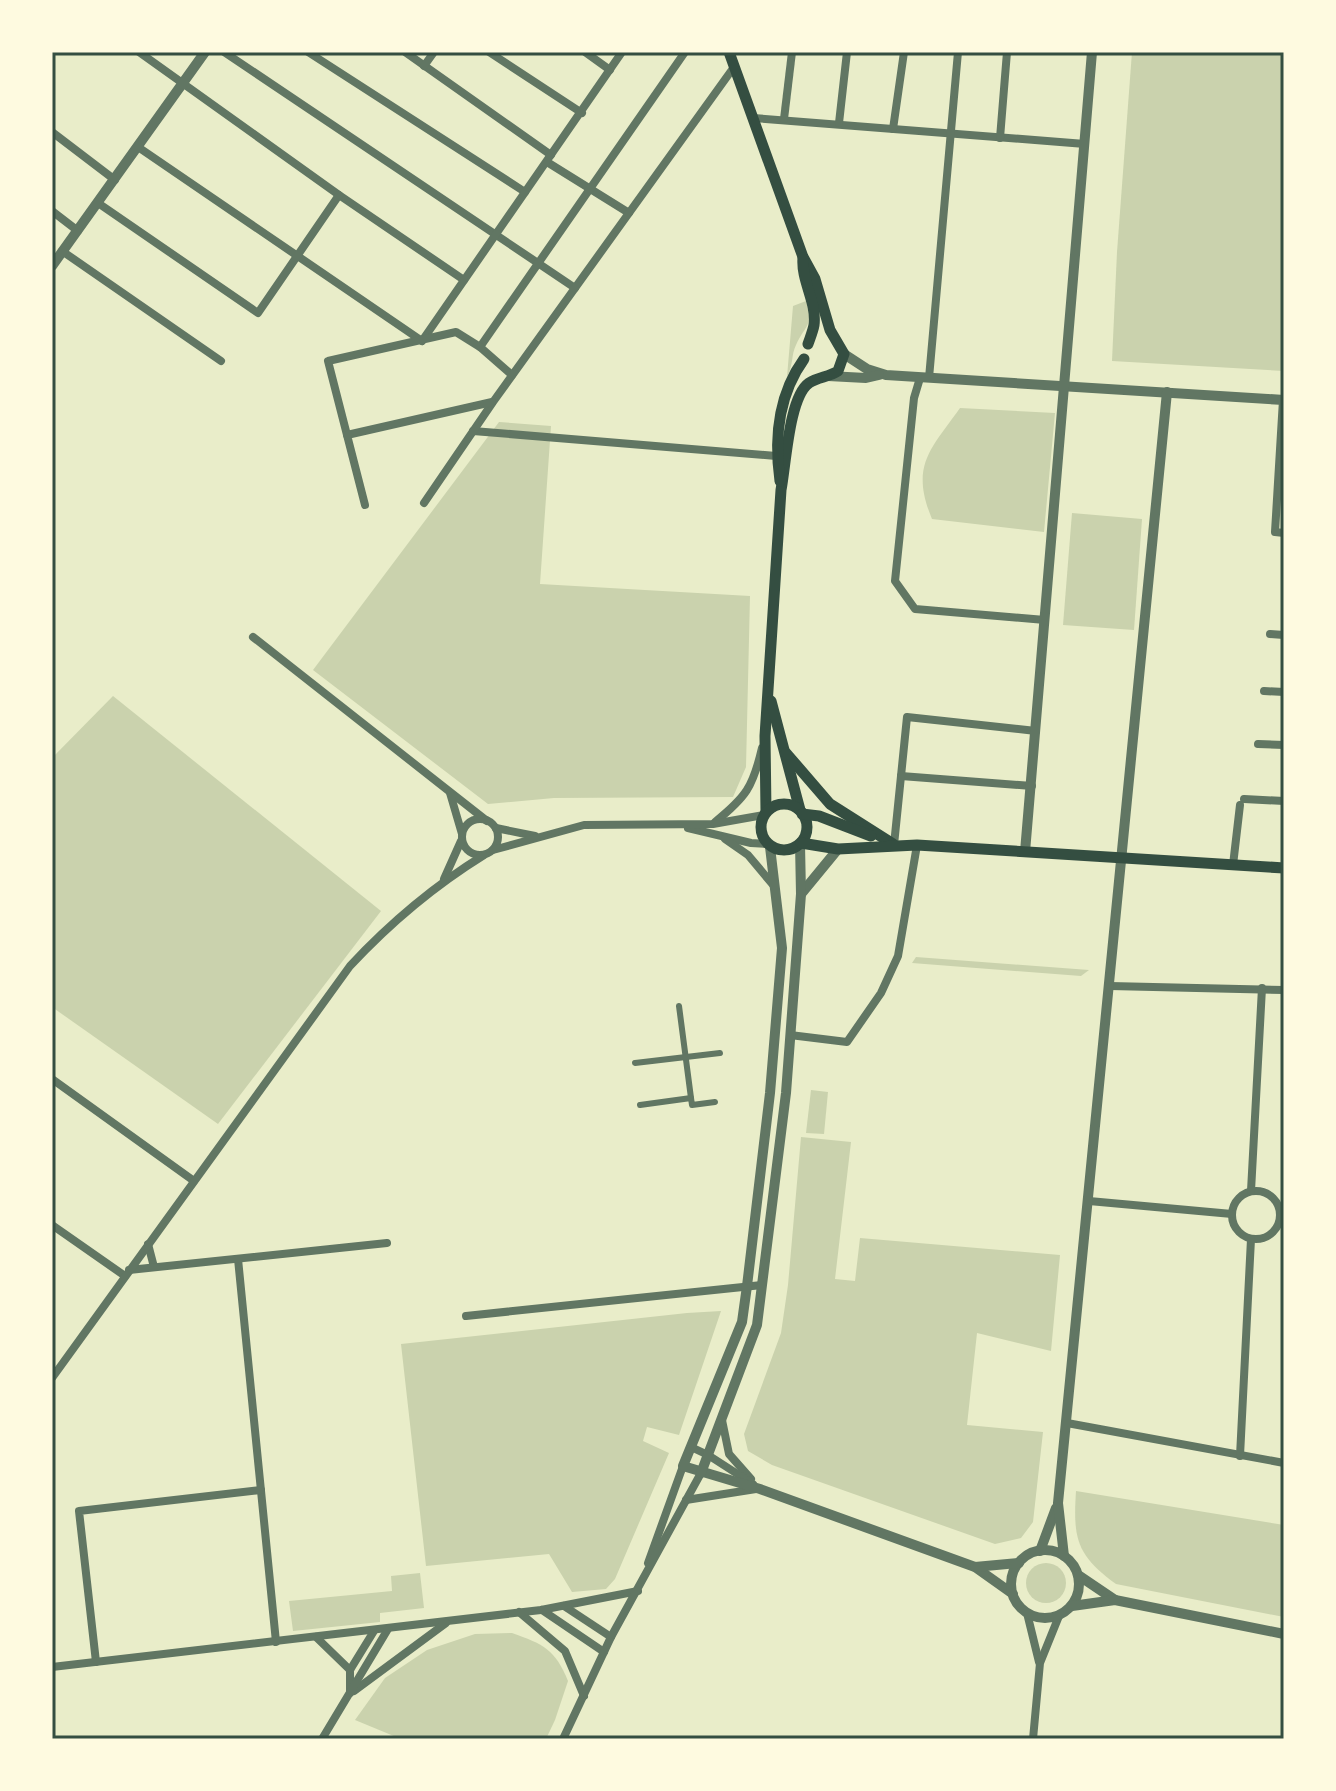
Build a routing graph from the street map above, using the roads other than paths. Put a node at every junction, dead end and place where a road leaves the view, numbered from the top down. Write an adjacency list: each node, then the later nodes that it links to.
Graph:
1 (139, 52): 21 (street)
2 (205, 52): 21 (street)
3 (224, 52): 41 (street)
4 (308, 52): 35 (street)
5 (405, 52): 18 (street)
6 (434, 52): 18 (street)
7 (489, 52): 22 (street)
8 (585, 52): 20 (street)
9 (622, 52): 20 (street)
10 (685, 52): 34 (street)
11 (729, 52): 19 (main road)
12 (792, 52): 24 (street)
13 (847, 52): 25 (street)
14 (904, 52): 26 (street)
15 (958, 52): 28 (street)
16 (1007, 52): 29 (street)
17 (1092, 52): 30 (street)
18 (424, 66): 32 (street)
19 (734, 67): 23 (main road); 39 (street)
20 (610, 70): 22 (street)
21 (183, 85): 31 (street); 36 (street)
22 (582, 113): 32 (street)
23 (753, 118): 24 (street); 44 (main road)
24 (784, 119): 25 (street)
25 (839, 123): 26 (street)
26 (893, 129): 28 (street)
27 (52, 132): 33 (street)
28 (952, 134): 29 (street); 59 (street)
29 (1000, 138): 30 (street)
30 (1085, 144): 60 (street)
31 (138, 147): 33 (street); 43 (street)
32 (549, 158): 34 (street); 35 (street)
33 (115, 180): 37 (street)
34 (591, 190): 39 (street); 45 (street)
35 (525, 192): 41 (street)
36 (339, 195): 43 (street); 47 (street)
37 (98, 203): 40 (street); 43 (street)
38 (52, 211): 40 (street)
39 (629, 213): 48 (street)
40 (78, 231): 42 (street)
41 (495, 236): 45 (street); 47 (street)
42 (62, 251): 46 (street); 55 (street)
43 (299, 256): 50 (street)
44 (803, 257): 49 (main road); 51 (main road)
45 (538, 265): 48 (street); 52 (street)
46 (52, 266)
47 (464, 280): 50 (street)
48 (575, 288): 56 (street)
49 (836, 340): 51 (main road); 53 (main road)
50 (422, 341): 52 (street); 65 (street)
51 (808, 344): 54 (main road)
52 (480, 347): 56 (street)
53 (844, 354): 57 (street); 58 (main road)
54 (804, 359): 58 (main road); 66 (main road)
55 (221, 361)
56 (512, 375): 63 (street)
57 (881, 375): 58 (street); 59 (street)
58 (827, 376): 67 (main road)
59 (925, 378): 60 (street); 72 (street)
60 (1066, 386): 61 (street); 72 (street)
61 (1167, 392): 62 (street); 105 (street)
62 (1284, 400): 68 (street)
63 (493, 402): 64 (street); 65 (street)
64 (473, 431): 66 (street); 69 (street)
65 (347, 435): 70 (street)
66 (776, 456): 67 (main road)
67 (781, 490): 78 (main road)
68 (1281, 490): 71 (street)
69 (424, 503)
70 (365, 505)
71 (1279, 532)
72 (1045, 620): 79 (street)
73 (1270, 634): 74 (street)
74 (1284, 635)
75 (253, 637): 86 (street)
76 (1264, 691): 77 (street)
77 (1284, 692)
78 (768, 693): 80 (main road); 83 (main road)
79 (1036, 731): 84 (street); 85 (street)
80 (765, 736): 89 (main road); 91 (street)
81 (1258, 744): 82 (street)
82 (1284, 745)
83 (786, 753): 88 (main road); 98 (main road)
84 (901, 776): 85 (street); 98 (street)
85 (1032, 786): 103 (street)
86 (450, 792): 90 (street); 96 (street)
87 (1284, 801): 106 (street)
88 (801, 812): 89 (main road); 97 (main road); 98 (main road)
89 (765, 813): 91 (street); 100 (main road)
90 (487, 821): 93 (street); 96 (street)
91 (713, 824): 92 (street)
92 (680, 825): 94 (street); 95 (street)
93 (496, 828): 94 (street); 102 (street)
94 (535, 836): 102 (street)
95 (721, 836): 100 (street); 109 (street)
96 (462, 837): 104 (street); 108 (street)
97 (801, 844): 100 (main road); 101 (main road); 110 (street)
98 (894, 845): 99 (main road); 101 (main road)
99 (917, 845): 103 (main road); 115 (street)
100 (769, 846): 109 (street)
101 (838, 849): 110 (street)
102 (493, 850): 104 (street)
103 (1025, 852): 105 (main road)
104 (484, 855): 108 (street)
105 (1123, 858): 106 (main road); 111 (street)
106 (1233, 865): 107 (main road)
107 (1284, 868)
108 (443, 880): 123 (street)
109 (774, 886): 137 (street)
110 (801, 894): 115 (street)
111 (1110, 986): 112 (street); 125 (street)
112 (1262, 988): 113 (street); 124 (street)
113 (1284, 990)
114 (679, 1006): 117 (street)
115 (790, 1035): 136 (street)
116 (720, 1053): 117 (street)
117 (686, 1057): 118 (street); 120 (street)
118 (635, 1063)
119 (52, 1079): 123 (street)
120 (691, 1098): 121 (street); 122 (street)
121 (715, 1102)
122 (640, 1105)
123 (194, 1181): 131 (street)
124 (1251, 1191): 126 (street); 127 (street)
125 (1089, 1201): 126 (street); 141 (street)
126 (1232, 1214): 129 (street)
127 (1282, 1216): 129 (street)
128 (52, 1225): 135 (street)
129 (1251, 1239): 144 (street)
130 (387, 1243): 133 (street)
131 (148, 1244): 132 (street); 134 (street)
132 (137, 1259): 134 (street); 135 (street)
133 (238, 1259): 134 (street); 149 (street)
134 (154, 1267): 135 (street)
135 (127, 1273): 139 (street)
136 (762, 1285): 137 (street); 140 (street)
137 (747, 1286): 138 (street); 142 (street)
138 (466, 1316)
139 (52, 1378)
140 (722, 1420): 143 (street); 148 (street)
141 (1067, 1423): 144 (street); 151 (street)
142 (691, 1447): 143 (street); 146 (street)
143 (708, 1455): 147 (street); 148 (street)
144 (1240, 1456): 145 (street)
145 (1284, 1463)
146 (683, 1466): 147 (street); 157 (street)
147 (701, 1473): 148 (street); 150 (street)
148 (760, 1489): 150 (street); 155 (street)
149 (261, 1490): 172 (street); 174 (street)
150 (686, 1500): 157 (street)
151 (1058, 1503): 152 (street); 153 (street)
152 (1040, 1551): 153 (street); 154 (street)
153 (1064, 1556): 156 (street)
154 (1019, 1563): 155 (street); 158 (street)
155 (975, 1567): 158 (street)
156 (1078, 1575): 159 (street); 161 (street)
157 (638, 1591): 160 (street); 171 (street)
158 (1013, 1594): 164 (street)
159 (1115, 1600): 161 (street); 169 (street)
160 (564, 1606): 162 (street); 171 (street)
161 (1072, 1606): 165 (street)
162 (541, 1610): 163 (street); 173 (street)
163 (519, 1612): 166 (street); 179 (street)
164 (1027, 1613): 165 (street); 175 (street)
165 (1059, 1616): 175 (street)
166 (449, 1621): 167 (street); 178 (street)
167 (388, 1629): 168 (street); 178 (street)
168 (374, 1631): 170 (street); 177 (street)
169 (1284, 1634)
170 (316, 1637): 172 (street); 177 (street)
171 (611, 1637): 173 (street)
172 (276, 1642): 174 (street)
173 (604, 1652): 179 (street)
174 (96, 1662): 176 (street)
175 (1040, 1663): 182 (street)
176 (52, 1667)
177 (350, 1670): 178 (street)
178 (350, 1694): 180 (street)
179 (584, 1696): 181 (street)
180 (322, 1739)
181 (563, 1739)
182 (1033, 1739)

